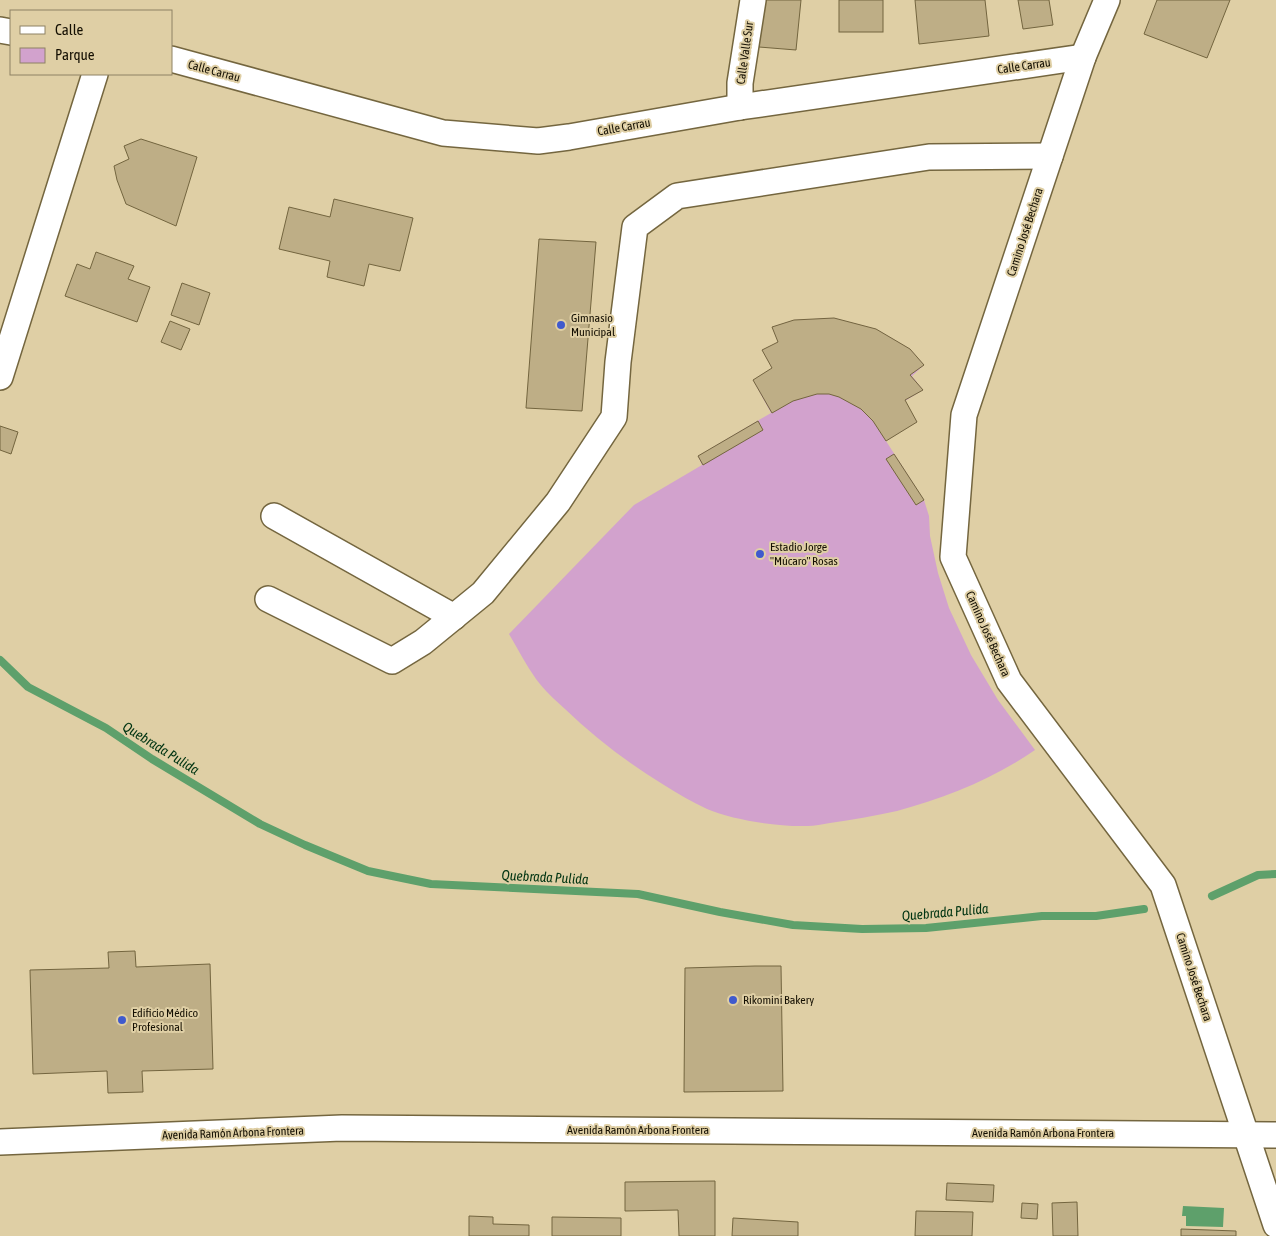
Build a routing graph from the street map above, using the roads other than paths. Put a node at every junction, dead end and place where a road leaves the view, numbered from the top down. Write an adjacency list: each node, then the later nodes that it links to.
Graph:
1 (753, 0): 6 (street, Calle Valle Sur)
2 (1107, 0): 3 (street, Camino José Bechara)
3 (1083, 57): 6 (street, Calle Carrau); 7 (street, Camino José Bechara)
4 (172, 59): 6 (street, Calle Carrau)
5 (95, 75): 8 (street)
6 (740, 107)
7 (1050, 156): 11 (street); 12 (street, Camino José Bechara)
8 (0, 377)
9 (274, 516): 11 (street)
10 (268, 598): 11 (street)
11 (454, 617)
12 (1246, 1134): 13 (street, Avenida Ramón Arbona Frontera); 14 (street, Avenida Ramón Arbona Frontera); 15 (street, Camino José Bechara)
13 (1276, 1135)
14 (0, 1142)
15 (1276, 1225)

